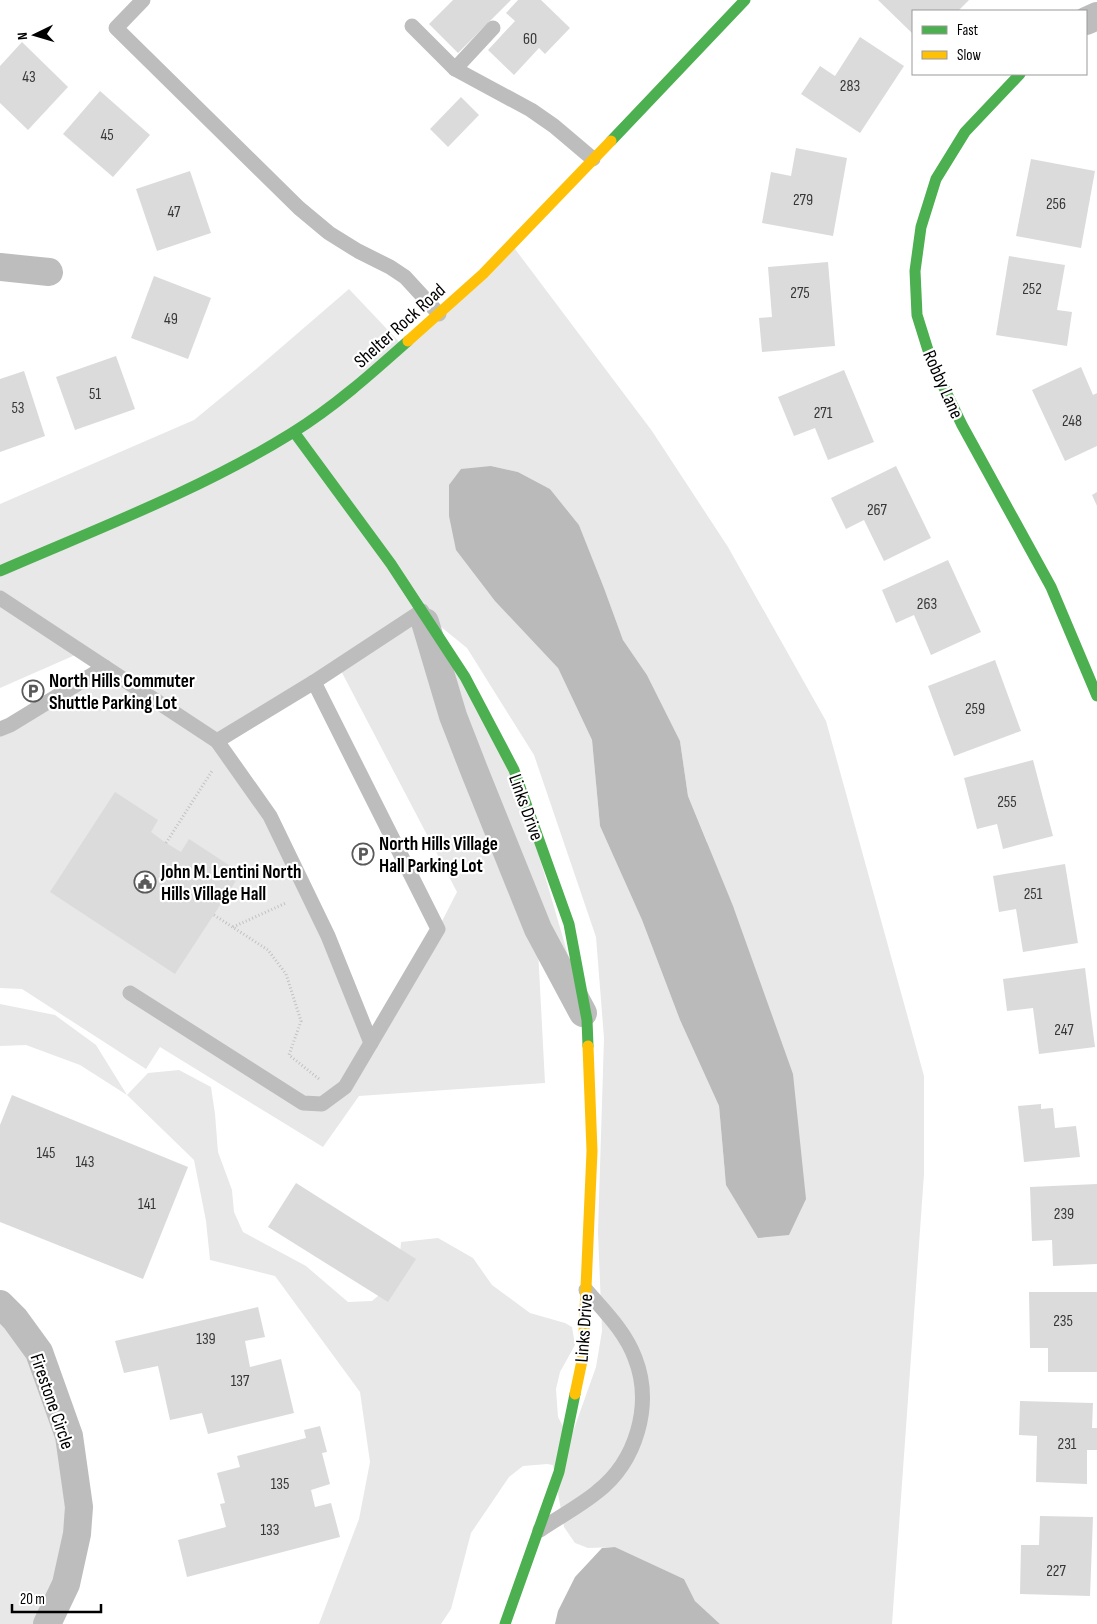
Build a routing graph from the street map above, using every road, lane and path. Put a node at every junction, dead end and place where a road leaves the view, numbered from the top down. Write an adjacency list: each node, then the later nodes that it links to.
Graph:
1 (142, 0): 10 (lane)
2 (745, 0): 7 (street, Shelter Rock Road)
3 (412, 26): 5 (lane)
4 (494, 28): 5 (lane)
5 (455, 69): 7 (lane)
6 (1019, 75): 17 (street, Robby Lane)
7 (593, 160): 10 (street, Shelter Rock Road)
8 (0, 267): 9 (street)
9 (49, 272)
10 (439, 314): 11 (street, Shelter Rock Road)
11 (294, 432): 12 (street, Shelter Rock Road); 14 (street, Links Drive)
12 (0, 570)
13 (0, 598): 15 (lane)
14 (422, 611): 16 (lane); 25 (street, Links Drive); 25 (street, Links Drive)
15 (105, 667): 18 (lane); 19 (lane)
16 (314, 682): 19 (lane); 26 (lane)
17 (1097, 696)
18 (0, 729)
19 (221, 746): 20 (path); 26 (lane)
20 (166, 843)
21 (278, 906): 23 (path)
22 (214, 915): 23 (path)
23 (233, 927): 27 (path)
24 (130, 993): 27 (lane)
25 (587, 1020): 28 (street, Links Drive)
26 (371, 1043): 27 (lane)
27 (322, 1104)
28 (586, 1290): 30 (street, Links Drive); 30 (lane)
29 (0, 1304): 31 (street, Firestone Circle)
30 (539, 1531): 32 (street, Links Drive)
31 (47, 1624)
32 (506, 1624)

